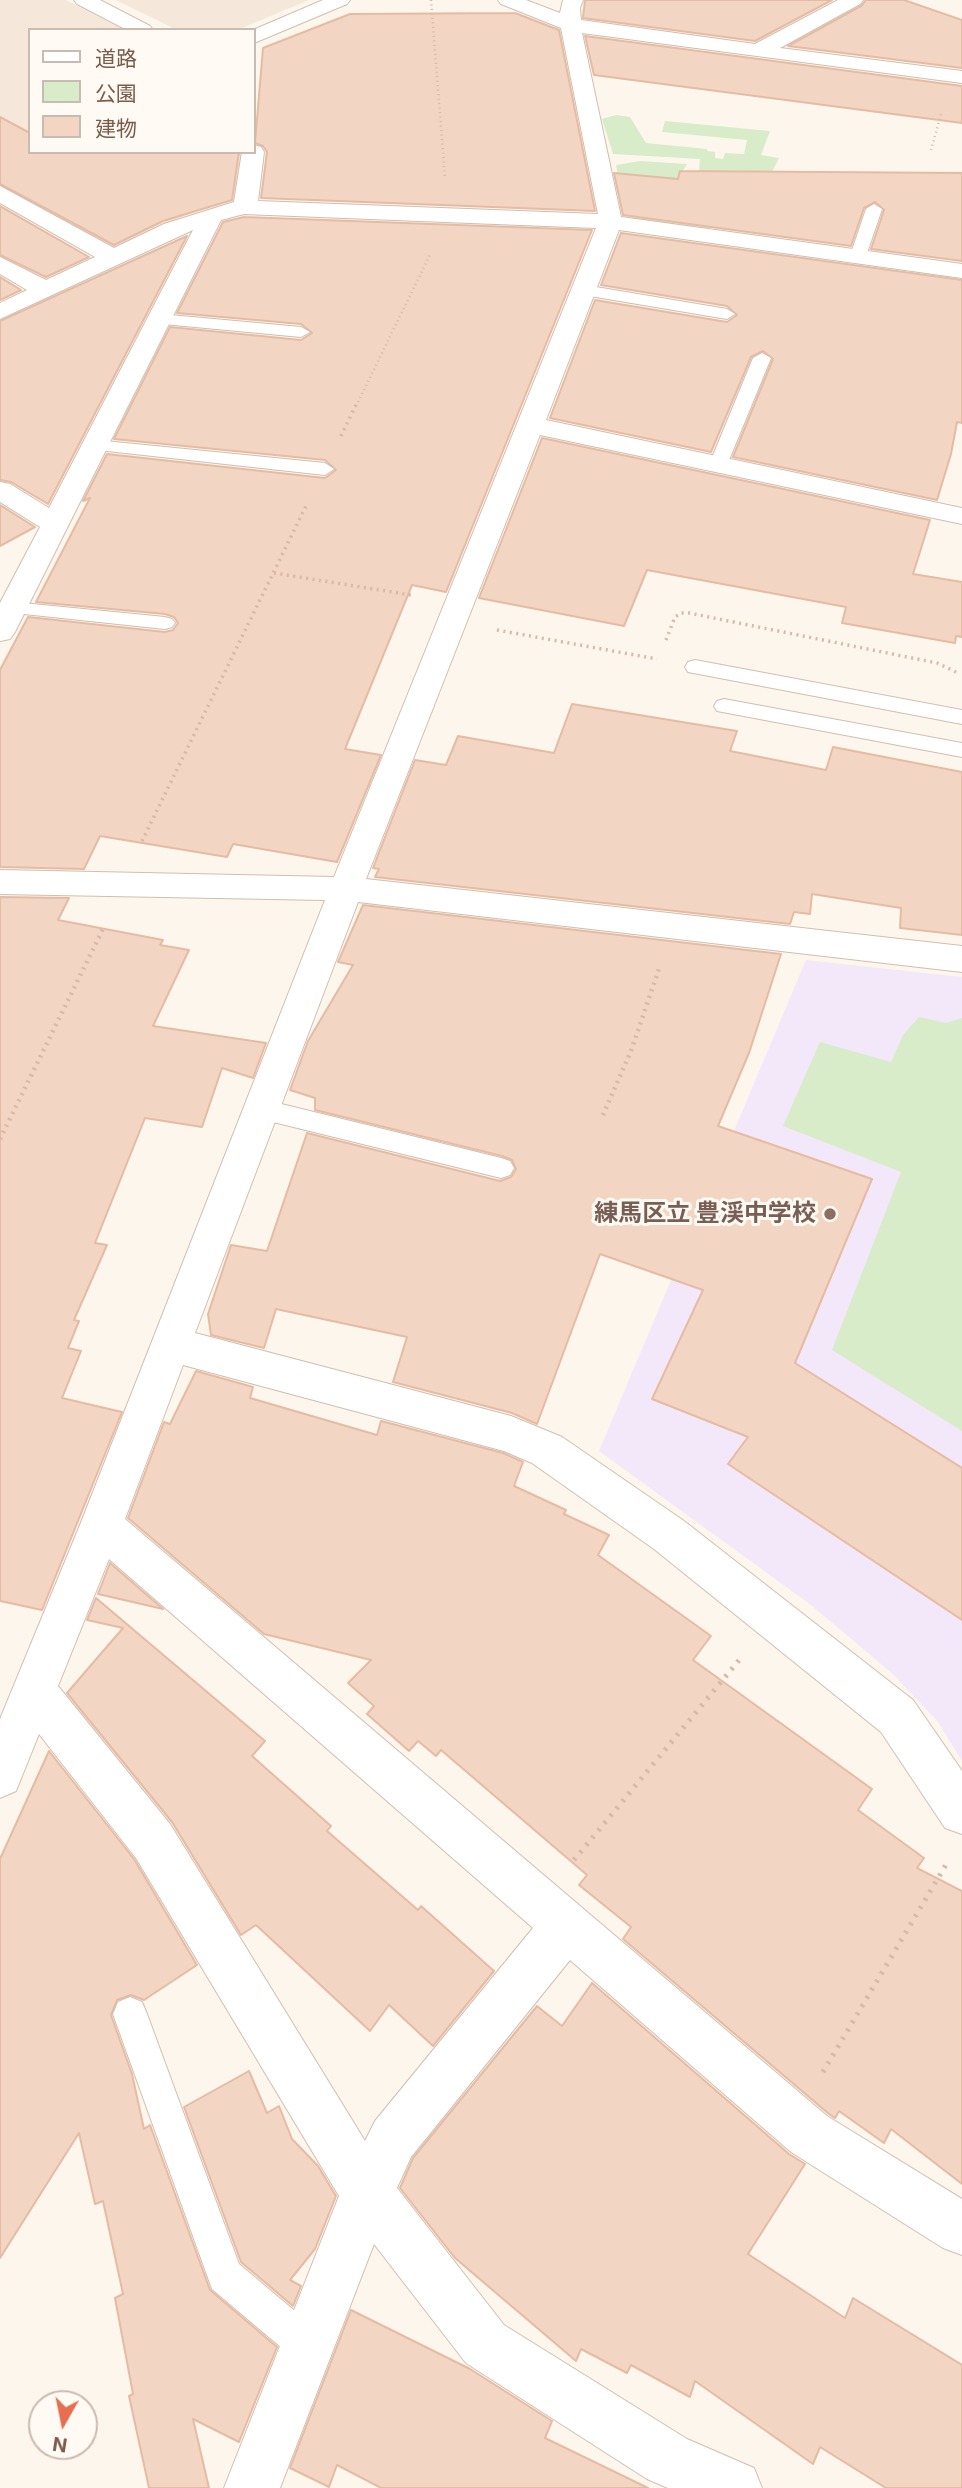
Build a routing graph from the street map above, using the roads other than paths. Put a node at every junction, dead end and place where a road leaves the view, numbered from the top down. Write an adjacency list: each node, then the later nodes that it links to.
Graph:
1 (84, 0): 7 (street)
2 (340, 0): 8 (street)
3 (508, 0): 6 (street)
4 (573, 0): 6 (street)
5 (853, 0): 9 (street)
6 (571, 25): 9 (street); 16 (street)
7 (139, 28)
8 (256, 36)
9 (758, 51): 10 (street)
10 (962, 77)
11 (253, 154): 13 (street)
12 (0, 193): 18 (street)
13 (244, 208): 15 (street); 16 (street)
14 (874, 209): 17 (lane)
15 (212, 215): 18 (street); 25 (street)
16 (610, 222): 17 (street); 22 (street)
17 (858, 256): 20 (street)
18 (113, 257): 21 (street)
19 (0, 264): 21 (street)
20 (962, 271)
21 (45, 290): 23 (street)
22 (584, 290): 24 (lane); 28 (street)
23 (0, 312)
24 (727, 314)
25 (159, 320): 26 (lane); 29 (street)
26 (301, 332)
27 (762, 358): 30 (lane)
28 (531, 425): 30 (street); 42 (street)
29 (95, 444): 31 (lane); 34 (street)
30 (718, 465): 33 (street)
31 (325, 469)
32 (0, 490): 34 (street)
33 (962, 515)
34 (55, 524): 35 (street)
35 (6, 620): 36 (lane)
36 (165, 623)
37 (695, 667): 39 (lane)
38 (724, 706): 40 (lane)
39 (962, 717)
40 (962, 750)
41 (0, 882): 42 (street)
42 (346, 889): 43 (street); 44 (street)
43 (962, 959)
44 (261, 1109): 45 (lane); 46 (street)
45 (501, 1168)
46 (170, 1345): 47 (street); 50 (street)
47 (101, 1525): 48 (street); 51 (street)
48 (33, 1690): 49 (street); 53 (street)
49 (0, 1774)
50 (962, 1811)
51 (552, 1915): 53 (street); 54 (street)
52 (130, 2014): 55 (lane)
53 (366, 2193): 55 (street); 57 (street)
54 (962, 2229)
55 (308, 2346): 56 (street)
56 (253, 2488)
57 (734, 2488)

